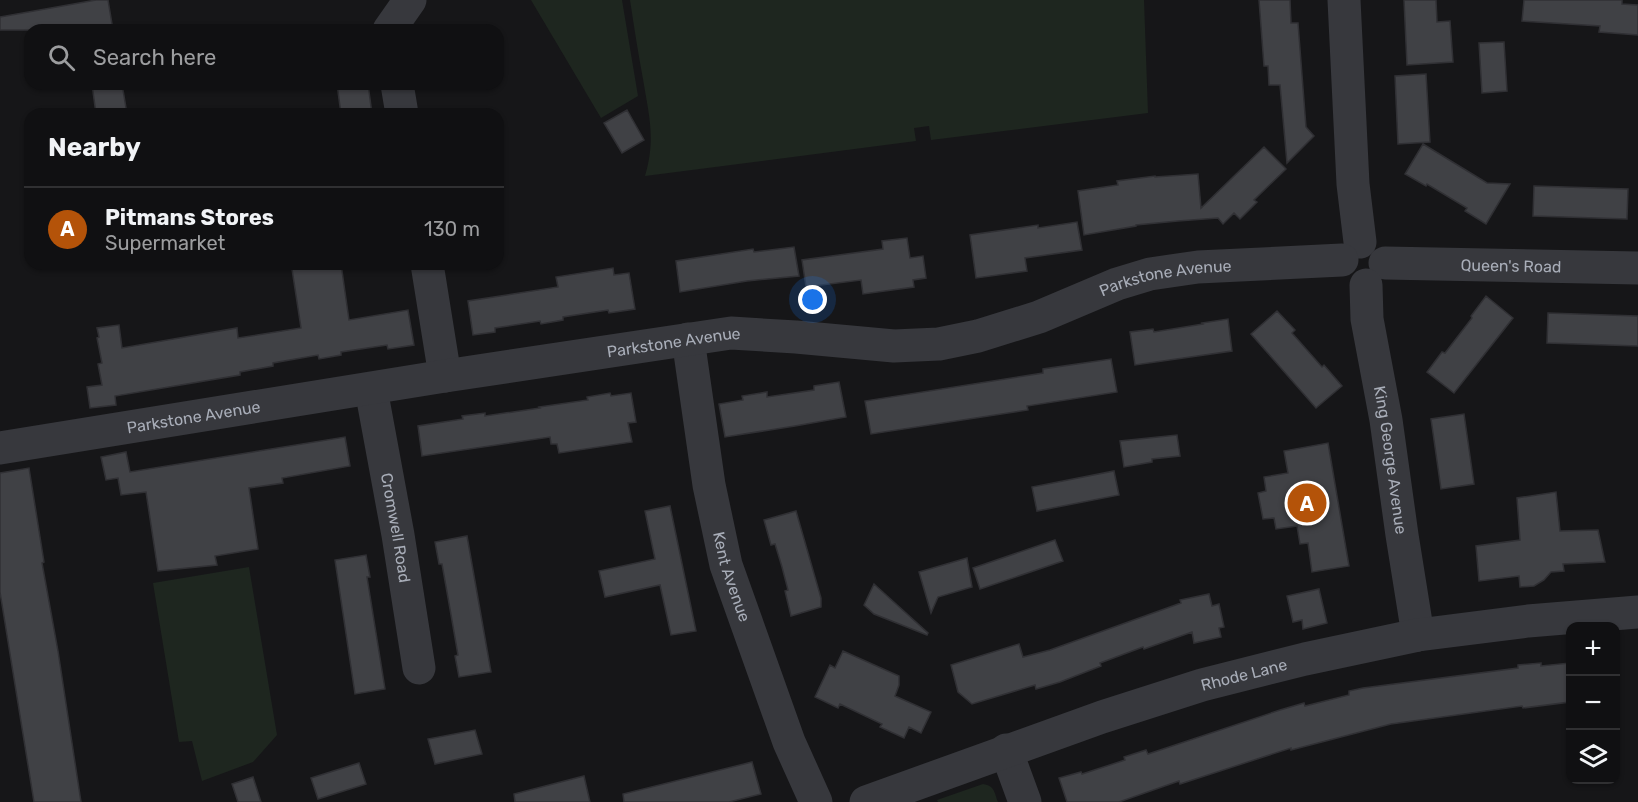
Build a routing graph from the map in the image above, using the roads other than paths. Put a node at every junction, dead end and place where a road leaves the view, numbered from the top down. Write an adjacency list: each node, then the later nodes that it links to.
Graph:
1 (410, 0): 3 (street)
2 (1344, 0): 6 (street)
3 (393, 24)
4 (399, 90): 5 (street)
5 (401, 108)
6 (1351, 251): 9 (street); 10 (street, Parkstone Avenue)
7 (1638, 268): 9 (street, Queen's Road)
8 (428, 270): 11 (street)
9 (1375, 274): 15 (street, King George Avenue)
10 (688, 339): 11 (street, Parkstone Avenue); 18 (street, Kent Avenue)
11 (445, 376): 12 (street, Parkstone Avenue)
12 (371, 388): 13 (street, Parkstone Avenue); 16 (street, Cromwell Road)
13 (0, 448)
14 (1638, 612): 15 (street, Rhode Lane)
15 (1418, 634): 17 (street, Rhode Lane)
16 (418, 668)
17 (1006, 750): 19 (street, Rhode Lane); 20 (street)
18 (816, 802)
19 (866, 802)
20 (1025, 802)

